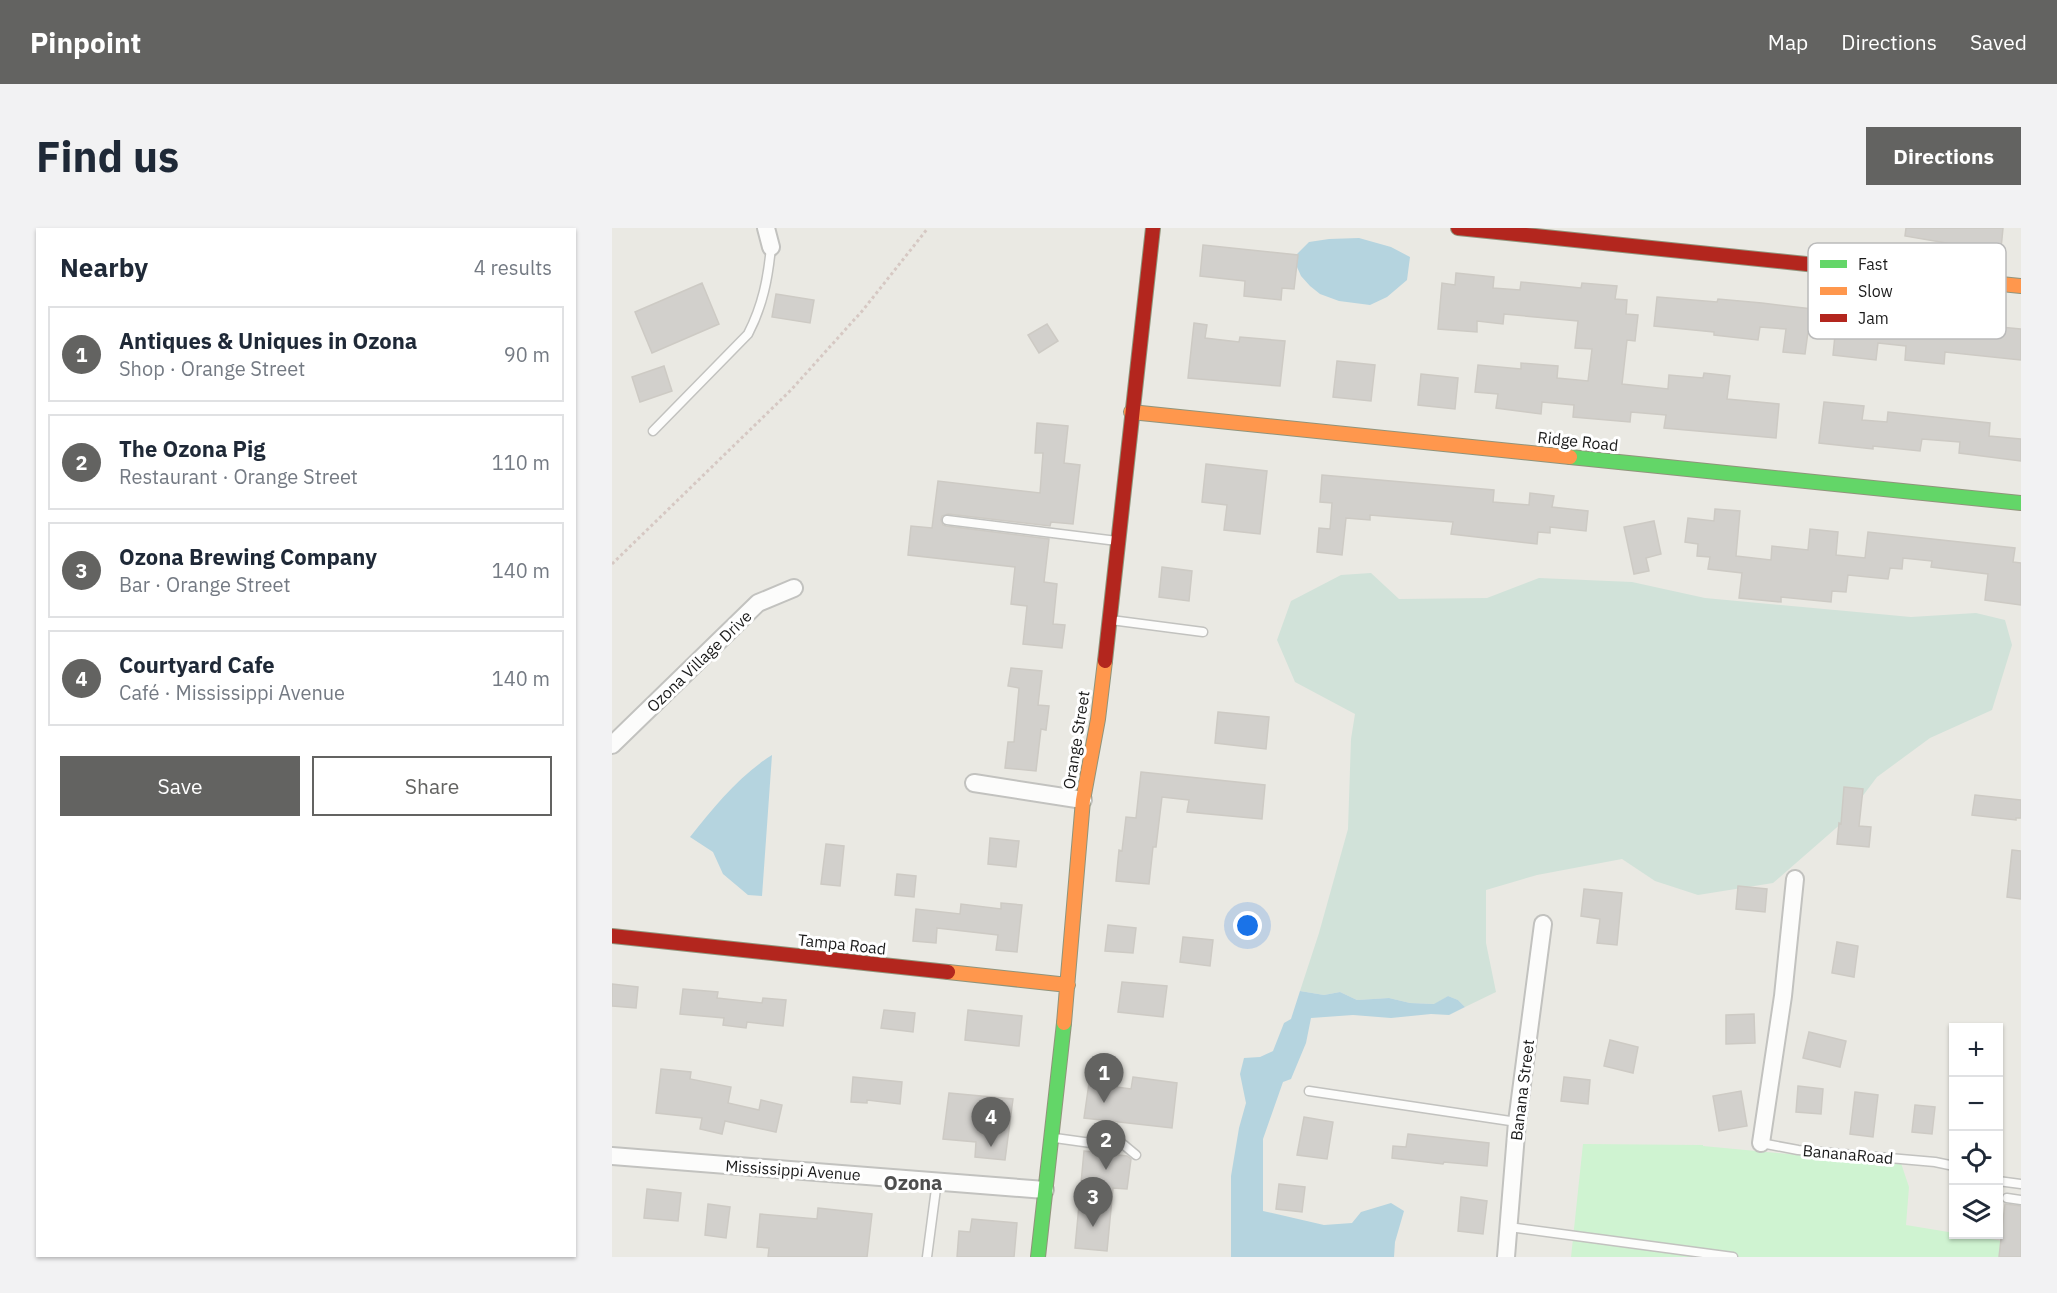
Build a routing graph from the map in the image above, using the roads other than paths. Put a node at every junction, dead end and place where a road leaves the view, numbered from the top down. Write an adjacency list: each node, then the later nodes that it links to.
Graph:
1 (766, 228): 5 (street)
2 (1153, 228): 9 (street, Orange Street)
3 (1458, 228): 4 (street)
4 (1515, 231): 6 (street)
5 (771, 247): 10 (lane)
6 (1808, 263)
7 (2006, 284): 8 (street)
8 (2021, 286)
9 (1131, 412): 11 (street, Ridge Road); 13 (street, Orange Street)
10 (652, 431)
11 (2021, 503)
12 (947, 520): 13 (lane)
13 (1117, 541): 15 (street, Orange Street)
14 (794, 588): 17 (street, Ozona Village Drive)
15 (1108, 619): 16 (lane); 19 (street, Orange Street)
16 (1203, 632)
17 (612, 746)
18 (974, 783): 19 (street)
19 (1083, 800): 23 (street, Orange Street)
20 (1795, 879): 27 (street)
21 (1543, 924): 25 (street, Banana Street)
22 (612, 936): 23 (street, Tampa Road)
23 (1068, 985): 26 (street, Orange Street)
24 (1309, 1091): 25 (lane)
25 (1517, 1122): 37 (street, Banana Street)
26 (1051, 1137): 28 (lane); 34 (street, Orange Street)
27 (1761, 1143): 30 (lane, BananaRoad)
28 (1136, 1155)
29 (612, 1156): 31 (street, Mississippi Avenue)
30 (1949, 1165)
31 (937, 1181): 34 (street, Mississippi Avenue); 38 (lane)
32 (2003, 1182): 33 (lane)
33 (2021, 1184)
34 (1045, 1190): 39 (street, Orange Street)
35 (2007, 1198): 36 (lane)
36 (2021, 1200)
37 (1509, 1227): 40 (street, Banana Street); 41 (lane)
38 (927, 1257)
39 (1038, 1257)
40 (1506, 1257)
41 (1734, 1257)

